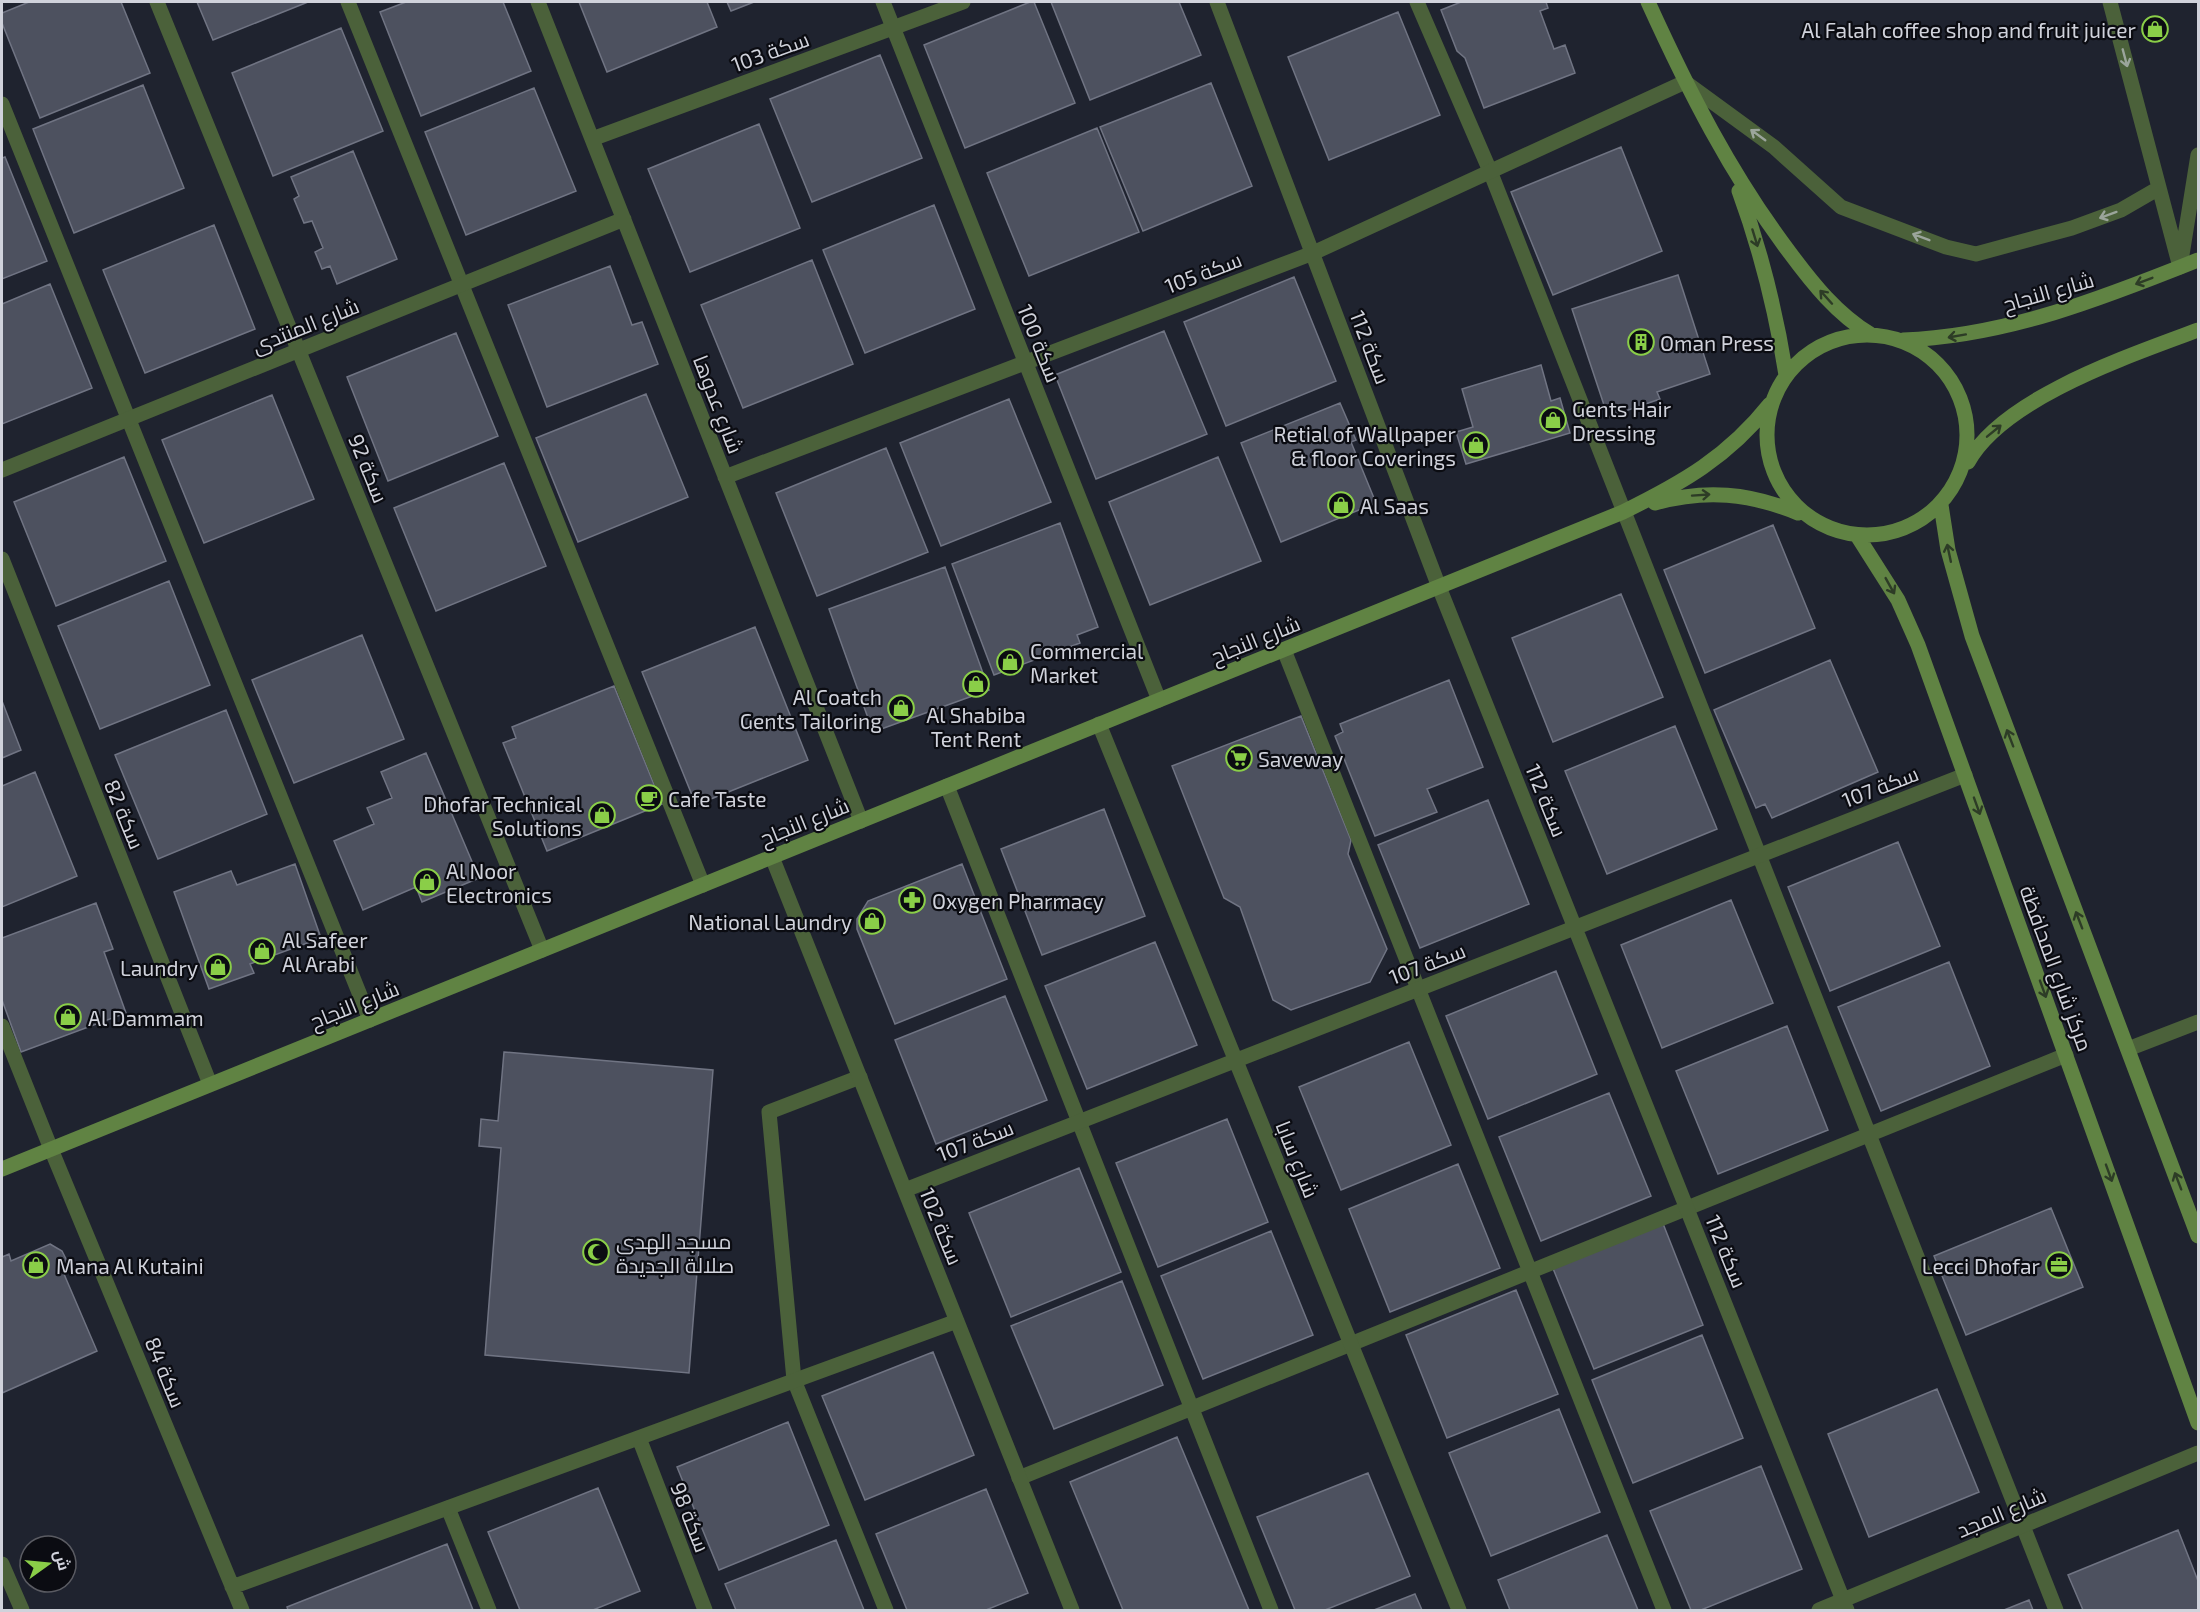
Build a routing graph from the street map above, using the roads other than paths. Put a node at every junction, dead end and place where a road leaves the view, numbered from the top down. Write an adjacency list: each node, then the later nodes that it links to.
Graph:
1 (157, 2): 26 (street, سكة 92)
2 (348, 2): 22 (street)
3 (538, 2): 13 (street, شارع عدوها)
4 (883, 2): 10 (street, سكة 100)
5 (963, 2): 10 (street, سكة 103)
6 (1217, 2): 19 (street, سكة 112)
7 (1417, 2): 16 (street)
8 (1648, 2): 11 (street)
9 (2110, 2): 17 (street, one-way to 17)
10 (894, 29): 13 (street, سكة 103); 27 (street, سكة 100)
11 (1685, 82): 15 (street); 16 (street, سكة 105); 17 (street, one-way to 11)
12 (2, 104): 30 (street)
13 (592, 139): 18 (street, شارع عدوها)
14 (2199, 155): 21 (street)
15 (1729, 163): 24 (street, one-way to 15); 28 (street, one-way to 28)
16 (1490, 171): 19 (street, سكة 105); 35 (street)
17 (2159, 188): 21 (street)
18 (624, 219): 22 (street, شارع المنتدى); 32 (street, شارع عدوها)
19 (1313, 253): 27 (street, سكة 105); 39 (street, سكة 112)
20 (2199, 260): 21 (street, شارع النجاح)
21 (2180, 267): 25 (street, شارع النجاح, one-way to 25)
22 (462, 284): 26 (street, شارع المنتدى); 48 (street)
23 (2199, 330): 33 (street, one-way to 23)
24 (1870, 334): 25 (street); 28 (street)
25 (1903, 340): 33 (street)
26 (298, 350): 30 (street, شارع المنتدى); 50 (street, سكة 92)
27 (1025, 362): 32 (street, سكة 105); 41 (street, سكة 100)
28 (1786, 375): 29 (street)
29 (1770, 404): 35 (street, شارع النجاح); 36 (street)
30 (128, 419): 31 (street, شارع المنتدى); 52 (street)
31 (2, 470)
32 (725, 477): 45 (street, شارع عدوها)
33 (1959, 478): 34 (street)
34 (1941, 505): 37 (street); 55 (street, مركز شارع المحافظة, one-way to 34)
35 (1623, 512): 36 (street, شارع النجاح, one-way to 36); 39 (street, شارع النجاح); 46 (street)
36 (1804, 515): 37 (street)
37 (1858, 537): 43 (street, مركز شارع المحافظة, one-way to 43)
38 (2, 559): 59 (street, سكة 82)
39 (1439, 586): 40 (street, شارع النجاح); 49 (street, سكة 112)
40 (1284, 650): 41 (street, شارع النجاح); 51 (street)
41 (1159, 700): 42 (street, شارع النجاح)
42 (1099, 724): 44 (street, شارع النجاح); 57 (street, شارع سابا)
43 (1965, 775): 46 (street, سكة 107); 56 (street, مركز شارع المحافظة, one-way to 56)
44 (947, 786): 45 (street, شارع النجاح); 60 (street)
45 (861, 821): 47 (street, شارع النجاح)
46 (1759, 856): 49 (street, سكة 107); 61 (street)
47 (772, 857): 48 (street, شارع النجاح); 58 (street, سكة 102)
48 (703, 885): 50 (street, شارع النجاح)
49 (1575, 928): 51 (street, سكة 107); 65 (street, سكة 112)
50 (542, 950): 52 (street, شارع النجاح)
51 (1419, 989): 57 (street, سكة 107); 67 (street)
52 (370, 1020): 59 (street, شارع النجاح)
53 (2199, 1022): 55 (street)
54 (2, 1026): 62 (street, سكة 84)
55 (2128, 1049): 66 (street, مركز شارع المحافظة, one-way to 55)
56 (2067, 1055): 61 (street); 72 (street, مركز شارع المحافظة, one-way to 72)
57 (1235, 1061): 60 (street, سكة 107); 69 (street, شارع سابا)
58 (860, 1077): 64 (street, سكة 102); 70 (street)
59 (210, 1084): 62 (street, شارع النجاح)
60 (1079, 1122): 64 (street, سكة 107); 71 (street)
61 (1869, 1135): 65 (street); 77 (street)
62 (51, 1149): 63 (street, شارع النجاح); 79 (street, سكة 84)
63 (2, 1169)
64 (905, 1190): 68 (street, سكة 102)
65 (1687, 1208): 67 (street); 80 (street, سكة 112)
66 (2199, 1236)
67 (1531, 1272): 69 (street); 89 (street)
68 (957, 1321): 70 (street); 75 (street, سكة 102)
69 (1351, 1344): 71 (street); 88 (street, شارع سابا)
70 (794, 1380): 73 (street); 85 (street)
71 (1191, 1408): 75 (street); 87 (street)
72 (2199, 1423)
73 (639, 1438): 76 (street); 84 (street, سكة 98)
74 (2199, 1453): 77 (street, شارع المجد)
75 (1019, 1478): 86 (street, سكة 102)
76 (448, 1508): 79 (street); 83 (street)
77 (2023, 1526): 80 (street, شارع المجد); 91 (street)
78 (2, 1564): 81 (street)
79 (232, 1587): 82 (street, سكة 84)
80 (1846, 1605): 90 (street, شارع المجد)
81 (22, 1611)
82 (242, 1611)
83 (489, 1611)
84 (705, 1611)
85 (886, 1611)
86 (1072, 1611)
87 (1270, 1611)
88 (1459, 1611)
89 (1664, 1611)
90 (1819, 1611)
91 (2056, 1611)

